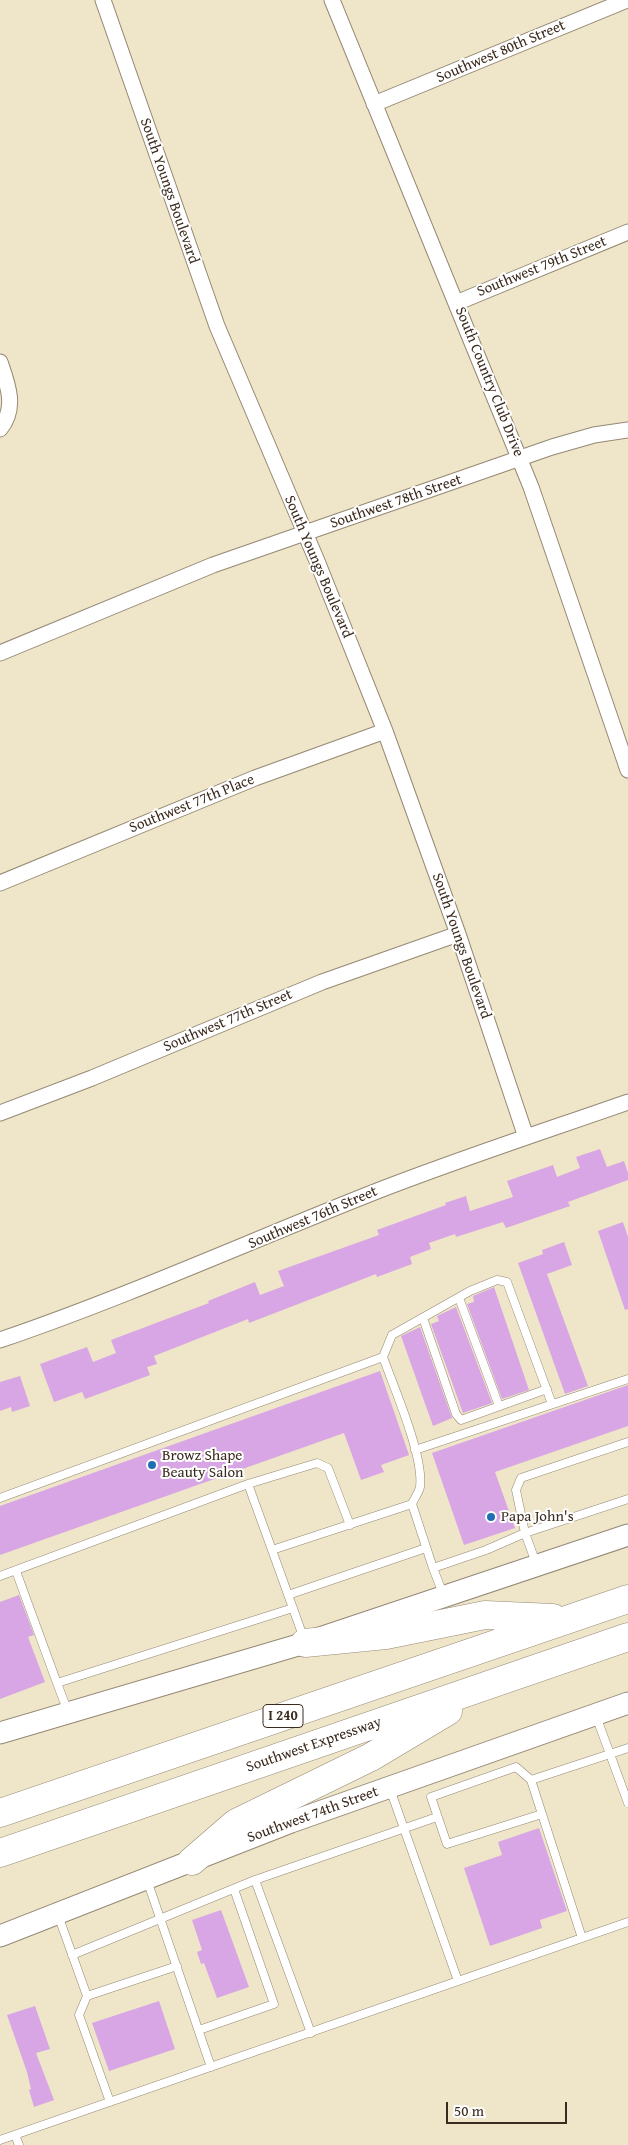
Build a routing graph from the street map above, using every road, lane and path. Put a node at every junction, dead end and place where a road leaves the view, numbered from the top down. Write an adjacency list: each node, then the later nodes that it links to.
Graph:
1 (103, 0): 11 (street, South Youngs Boulevard)
2 (332, 0): 4 (street, South Country Club Drive)
3 (627, 0): 4 (street, Southwest 80th Street)
4 (374, 104): 6 (street, South Country Club Drive)
5 (628, 232): 6 (street, Southwest 79th Street)
6 (456, 302): 10 (street, South Country Club Drive)
7 (0, 362): 8 (street)
8 (0, 429)
9 (628, 430): 10 (street, Southwest 78th Street)
10 (520, 459): 11 (street, Southwest 78th Street); 14 (street, South Country Club Drive)
11 (304, 533): 12 (street, Southwest 78th Street); 13 (street, South Youngs Boulevard)
12 (0, 653)
13 (386, 731): 15 (street, Southwest 77th Place); 16 (street, South Youngs Boulevard)
14 (628, 770)
15 (0, 883)
16 (458, 934): 18 (street, Southwest 77th Street); 19 (street, South Youngs Boulevard)
17 (628, 1102): 19 (street, Southwest 76th Street)
18 (0, 1112)
19 (526, 1137): 22 (street, Southwest 76th Street)
20 (459, 1298): 21 (lane); 25 (lane); 27 (lane)
21 (423, 1318): 23 (lane); 27 (lane)
22 (0, 1340)
23 (383, 1357): 29 (lane); 31 (lane)
24 (628, 1378): 26 (lane)
25 (547, 1389): 26 (lane); 27 (lane)
26 (552, 1404): 29 (lane)
27 (498, 1406)
28 (628, 1442): 35 (lane)
29 (416, 1450): 33 (lane)
30 (248, 1484): 34 (lane); 38 (lane); 41 (lane)
31 (0, 1498)
32 (628, 1499): 35 (lane)
33 (412, 1504): 34 (lane); 37 (lane)
34 (350, 1524): 38 (lane)
35 (525, 1533): 39 (lane); 40 (lane)
36 (628, 1535): 39 (main road)
37 (426, 1548): 40 (lane); 43 (lane)
38 (272, 1550): 43 (lane)
39 (536, 1565): 44 (main road)
40 (433, 1568): 44 (lane)
41 (16, 1570): 42 (lane); 51 (lane)
42 (0, 1576)
43 (288, 1595): 46 (lane)
44 (443, 1596): 49 (main road)
45 (628, 1599): 47 (highway, I 240)
46 (293, 1608): 49 (lane); 51 (lane)
47 (567, 1619): 49 (highway); 61 (highway, I 240)
48 (628, 1637): 50 (highway, Southwest Expressway / I 240)
49 (305, 1643): 53 (main road)
50 (496, 1682): 65 (highway, Southwest Expressway / I 240); 66 (highway)
51 (57, 1684): 53 (lane)
52 (628, 1703): 54 (main road, Southwest 74th Street)
53 (68, 1713): 55 (main road)
54 (595, 1714): 57 (lane); 59 (main road, Southwest 74th Street)
55 (0, 1733)
56 (628, 1748): 57 (lane)
57 (609, 1754): 58 (lane); 60 (lane)
58 (531, 1780): 62 (lane); 63 (lane)
59 (389, 1787): 64 (lane); 66 (main road, Southwest 74th Street)
60 (628, 1803)
61 (0, 1813)
62 (542, 1814): 63 (lane); 74 (lane)
63 (437, 1816): 64 (lane)
64 (404, 1828): 68 (lane); 77 (lane)
65 (0, 1853)
66 (192, 1861): 67 (main road, Southwest 74th Street)
67 (147, 1878): 70 (main road, Southwest 74th Street); 71 (lane)
68 (256, 1880): 69 (lane); 80 (lane)
69 (234, 1889): 71 (lane); 79 (lane)
70 (57, 1913): 73 (main road, Southwest 74th Street); 75 (lane)
71 (159, 1920): 75 (lane); 76 (lane)
72 (628, 1922): 74 (lane)
73 (0, 1936)
74 (582, 1938): 77 (lane)
75 (72, 1955): 78 (lane)
76 (177, 1966): 78 (lane); 79 (lane)
77 (458, 1981): 80 (lane)
78 (87, 1996): 82 (lane)
79 (199, 2030): 81 (lane)
80 (311, 2032): 81 (lane)
81 (212, 2067): 82 (lane)
82 (110, 2102): 83 (lane)
83 (15, 2135): 84 (lane); 85 (lane)
84 (0, 2140)
85 (19, 2145)

